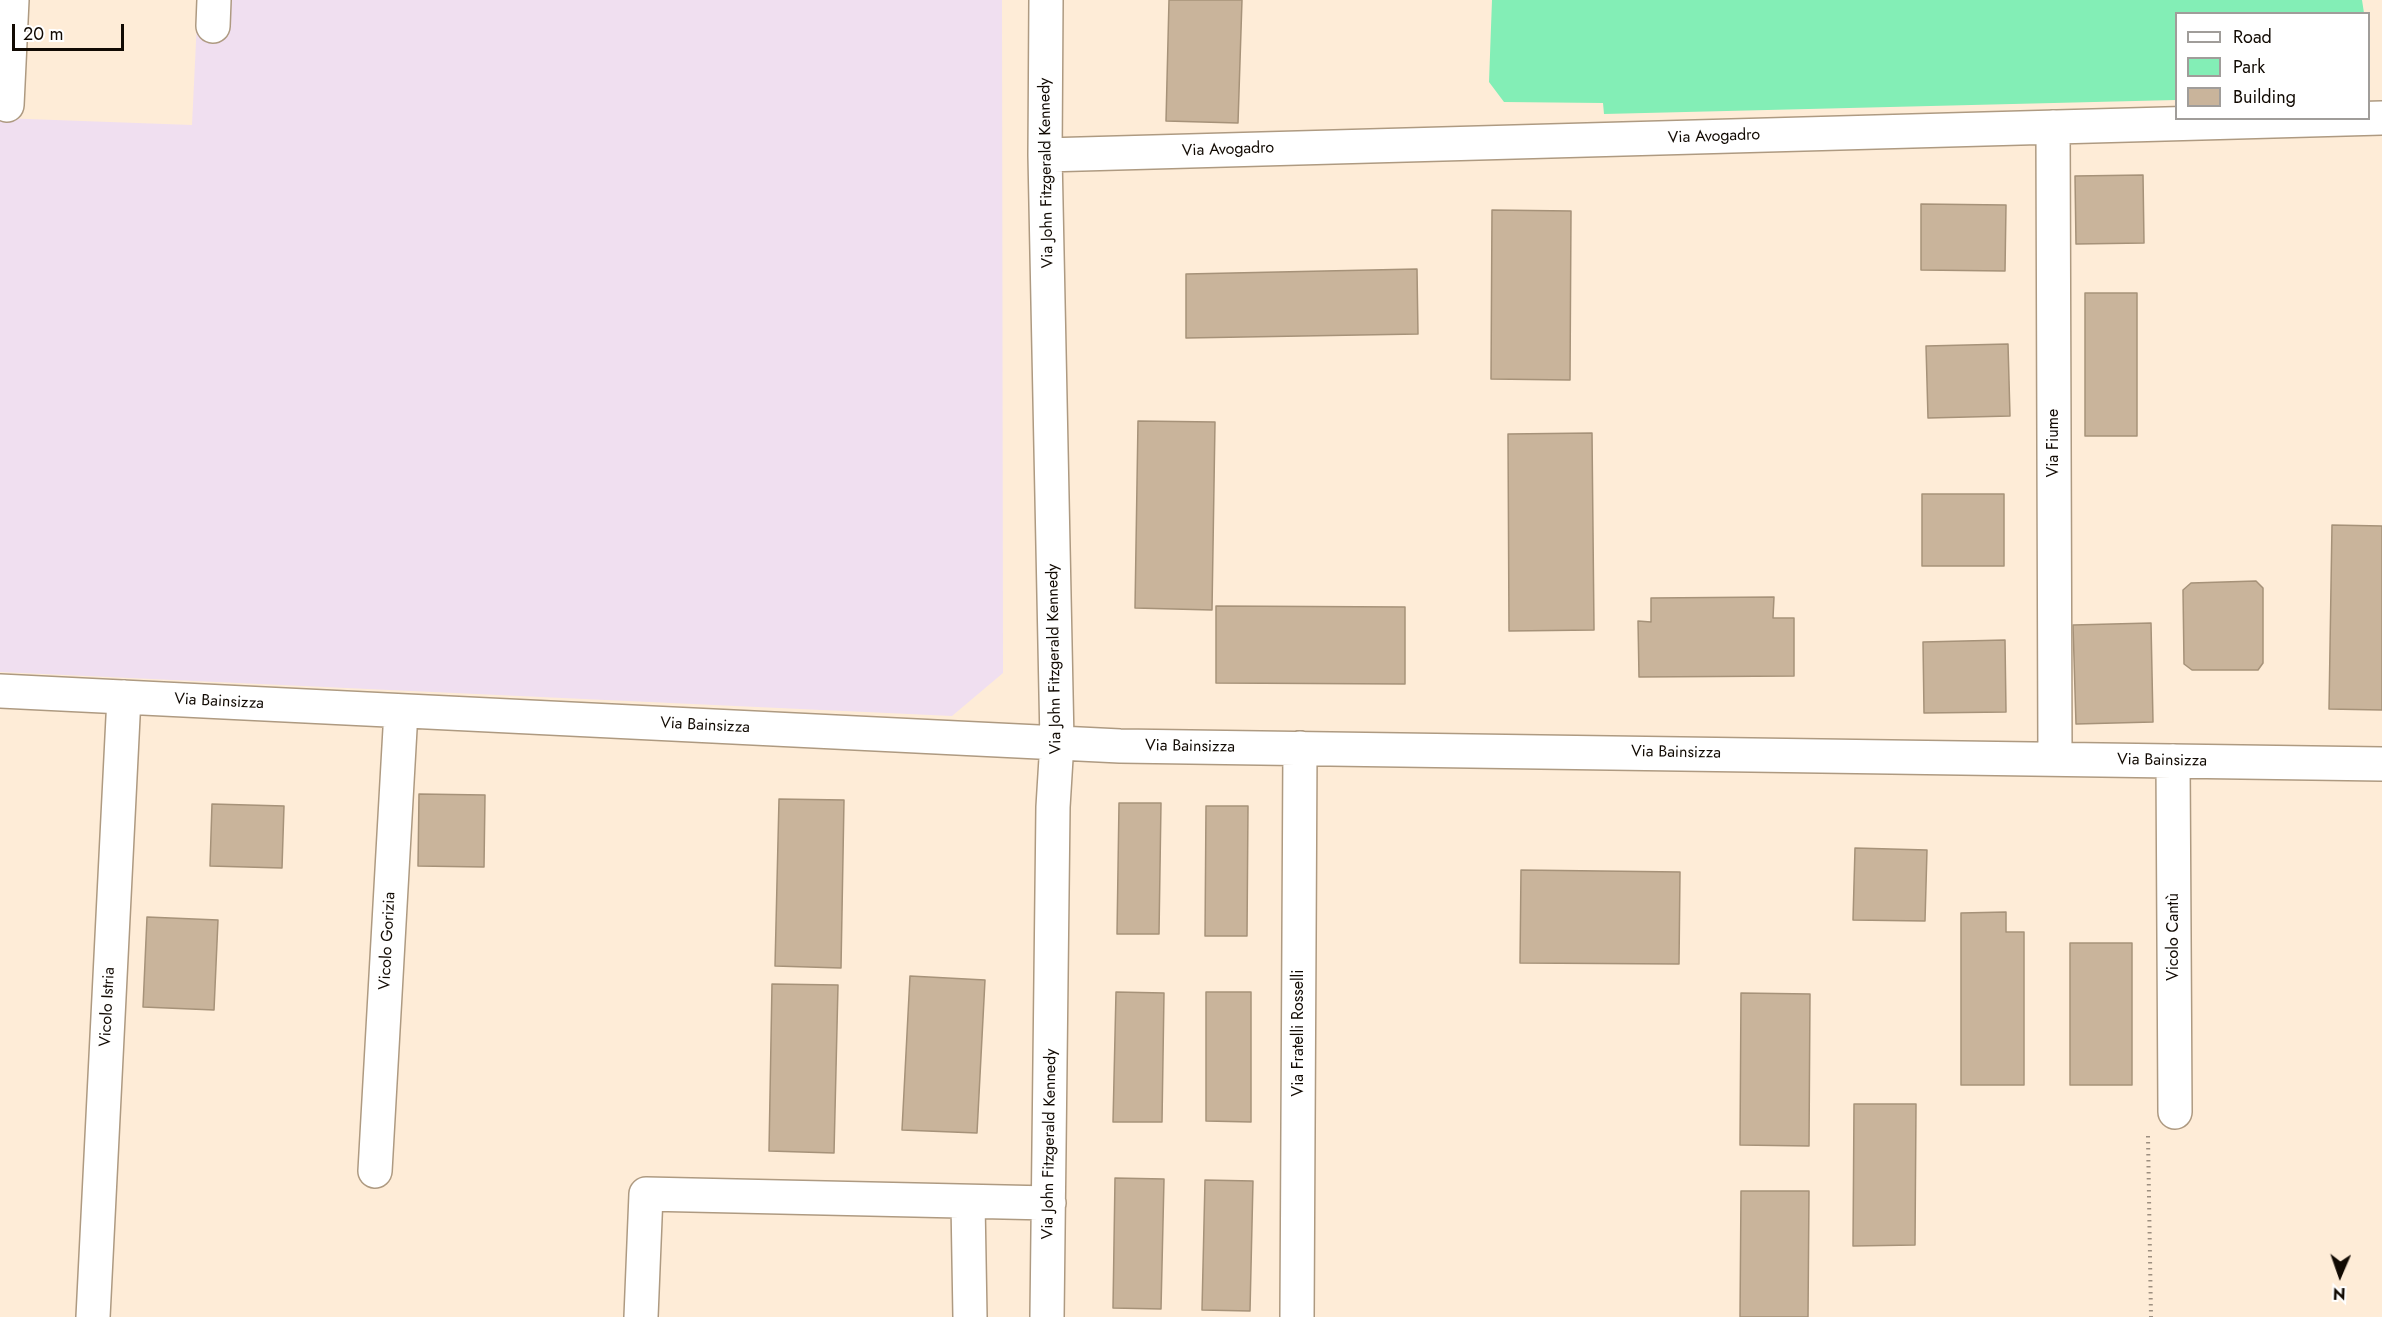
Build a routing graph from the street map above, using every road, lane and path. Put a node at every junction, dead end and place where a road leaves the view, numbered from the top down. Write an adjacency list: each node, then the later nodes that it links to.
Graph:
1 (12, 0): 3 (street)
2 (1046, 0): 6 (street, Via John Fitzgerald Kennedy)
3 (7, 105)
4 (2316, 120): 5 (street, Via Avogadro)
5 (2053, 128): 6 (street, Via Avogadro); 12 (street, Via Fiume)
6 (1045, 155): 10 (street, Via John Fitzgerald Kennedy)
7 (0, 691): 8 (street, Via Bainsizza)
8 (124, 697): 9 (street, Via Bainsizza); 19 (street, Vicolo Istria)
9 (401, 711): 10 (street, Via Bainsizza); 16 (street, Vicolo Gorizia)
10 (1057, 742): 11 (street, Via Bainsizza); 18 (street, Via John Fitzgerald Kennedy)
11 (1300, 748): 12 (street, Via Bainsizza); 23 (street, Via Fratelli Rosselli)
12 (2055, 758): 13 (street, Via Bainsizza)
13 (2173, 761): 14 (street, Via Bainsizza); 15 (street, Vicolo Cantù)
14 (2382, 764)
15 (2175, 1109): 24 (path)
16 (375, 1171)
17 (968, 1202): 18 (street); 20 (street); 21 (street)
18 (1049, 1203): 22 (street, Via John Fitzgerald Kennedy)
19 (93, 1317)
20 (641, 1317)
21 (969, 1317)
22 (1047, 1317)
23 (1297, 1317)
24 (2151, 1317)

